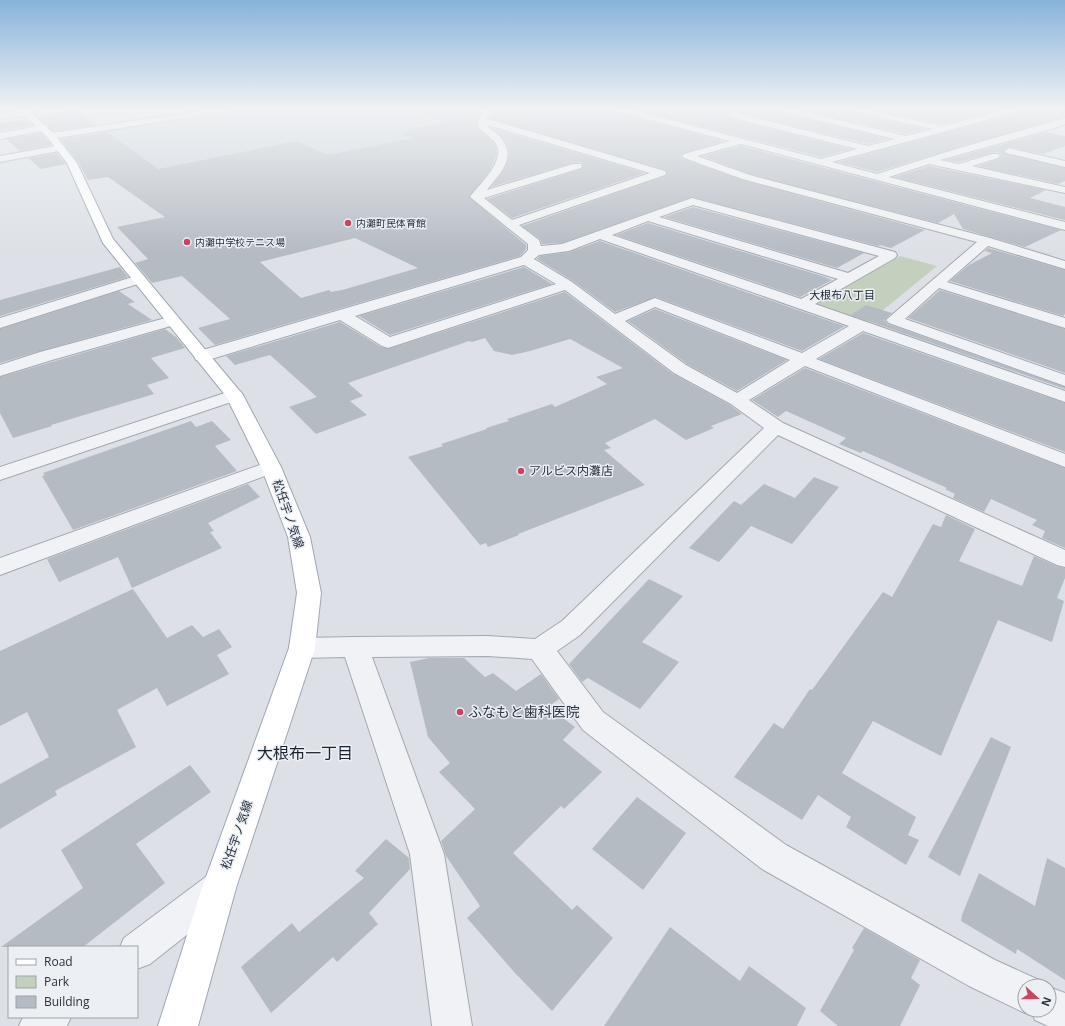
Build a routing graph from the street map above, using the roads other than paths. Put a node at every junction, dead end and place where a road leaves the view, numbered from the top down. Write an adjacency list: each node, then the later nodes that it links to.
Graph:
1 (68, 158): 30 (main road, 松任宇ノ気線)
2 (503, 158): 17 (street)
3 (611, 158): 20 (street)
4 (692, 158): 24 (street)
5 (803, 158): 11 (street)
6 (834, 158): 11 (street)
7 (936, 158): 10 (street)
8 (988, 158): 14 (street)
9 (1039, 158): 12 (street)
10 (929, 160): 14 (street); 15 (street)
11 (818, 162): 15 (street)
12 (1065, 164)
13 (577, 166): 17 (street)
14 (959, 167): 16 (street)
15 (877, 177): 21 (street)
16 (1065, 190)
17 (476, 197): 20 (street)
18 (774, 197): 23 (street)
19 (649, 218): 22 (street); 29 (street); 29 (street)
20 (511, 224): 27 (street)
21 (1065, 226)
22 (600, 235): 27 (street); 33 (street)
23 (929, 238)
24 (986, 241): 26 (street); 28 (street)
25 (959, 246): 26 (street)
26 (974, 250): 31 (street)
27 (530, 255): 32 (street); 34 (street)
28 (1065, 265)
29 (849, 278): 33 (street)
30 (138, 279): 36 (main road, 松任宇ノ気線); 37 (street)
31 (937, 283): 38 (street); 43 (street)
32 (567, 285): 34 (street); 35 (street)
33 (802, 305): 39 (street)
34 (343, 316): 40 (street)
35 (614, 320): 41 (street); 46 (street)
36 (173, 321): 40 (main road, 松任宇ノ気線); 42 (street)
37 (0, 323)
38 (1065, 323)
39 (862, 325): 41 (street); 45 (street)
40 (202, 356): 44 (main road, 松任宇ノ気線)
41 (804, 359): 46 (street); 48 (street)
42 (0, 371)
43 (1065, 381)
44 (234, 395): 49 (main road, 松任宇ノ気線); 50 (street)
45 (1065, 397)
46 (737, 400): 47 (street)
47 (776, 426): 51 (street); 55 (street)
48 (1065, 462)
49 (271, 467): 52 (street); 54 (main road, 松任宇ノ気線)
50 (0, 474)
51 (1065, 559)
52 (0, 567)
53 (356, 647): 54 (street); 55 (street); 62 (street)
54 (302, 648): 56 (main road, 松任宇ノ気線)
55 (540, 649): 58 (street)
56 (219, 888): 57 (street); 61 (main road, 松任宇ノ気線)
57 (138, 950)
58 (1017, 990)
59 (50, 1018): 60 (street)
60 (39, 1026)
61 (178, 1026)
62 (452, 1026)

